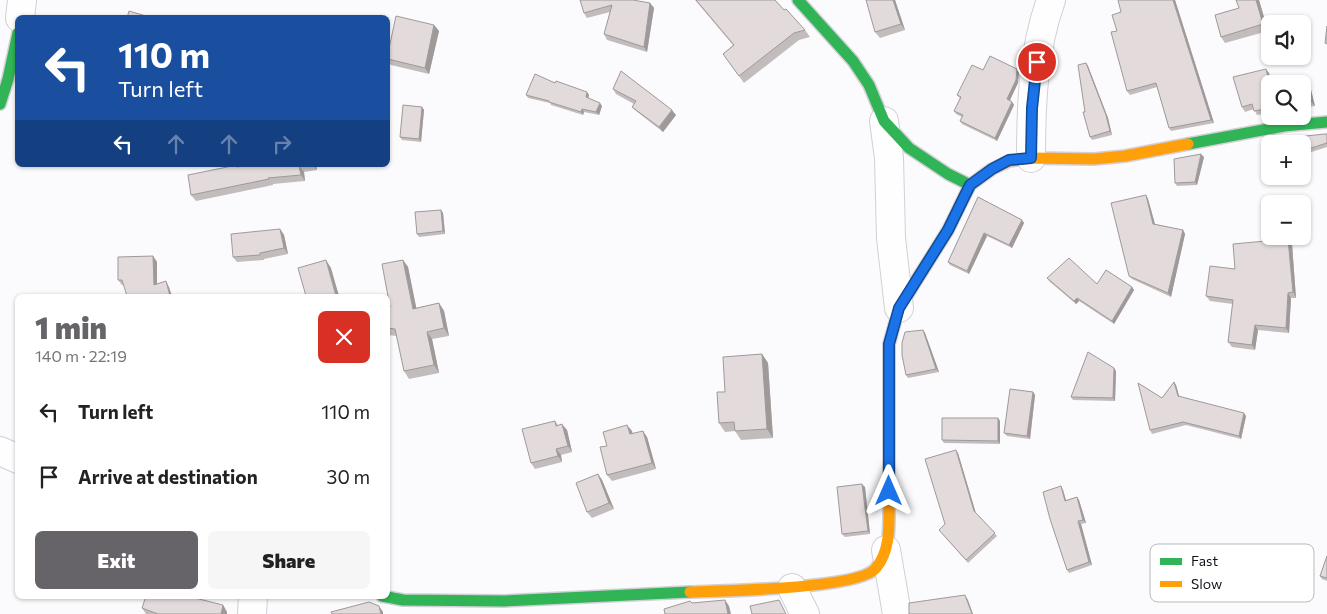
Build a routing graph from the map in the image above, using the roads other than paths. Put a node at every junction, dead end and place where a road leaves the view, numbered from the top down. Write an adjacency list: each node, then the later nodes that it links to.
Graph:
1 (22, 0): 4 (street)
2 (798, 0): 7 (street)
3 (1051, 0): 9 (street)
4 (20, 15)
5 (15, 47): 6 (street)
6 (0, 104)
7 (884, 121): 10 (street); 11 (street)
8 (1327, 122): 9 (street)
9 (1031, 158): 10 (street)
10 (970, 185): 11 (street)
11 (899, 308): 14 (street)
12 (0, 451): 13 (street)
13 (15, 458)
14 (886, 550): 15 (street); 21 (street)
15 (792, 588): 18 (street); 20 (street)
16 (390, 598): 18 (street)
17 (253, 599): 19 (street)
18 (506, 607)
19 (252, 614)
20 (805, 614)
21 (897, 614)

